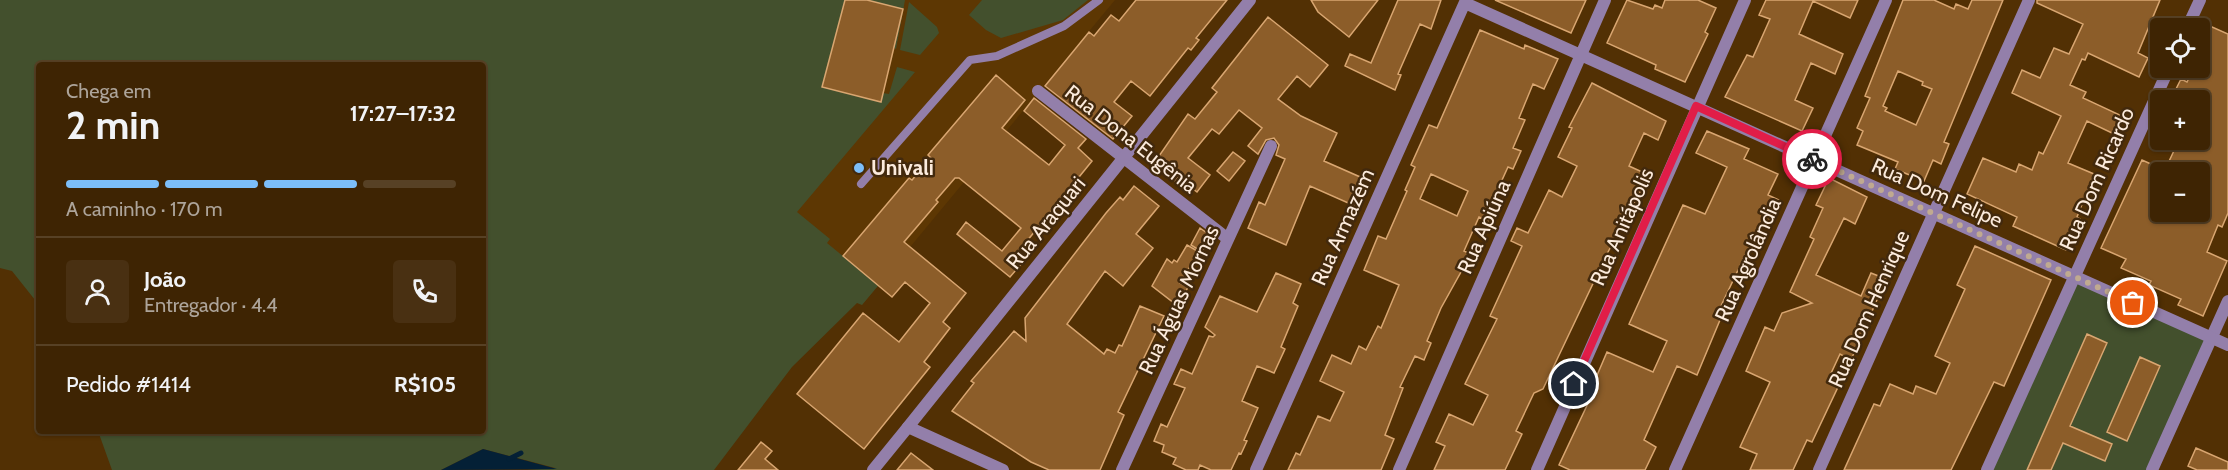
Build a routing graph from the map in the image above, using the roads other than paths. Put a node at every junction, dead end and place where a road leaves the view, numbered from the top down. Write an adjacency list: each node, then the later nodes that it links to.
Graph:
1 (1098, 0): 17 (lane)
2 (1250, 0): 15 (street, Rua Araquari)
3 (1605, 0): 10 (street, Rua Apiúna)
4 (1745, 0): 13 (street, Rua Anitápolis)
5 (1886, 0): 16 (street, Rua Agrolândia)
6 (2029, 0): 18 (street, Rua Dom Henrique)
7 (2200, 0): 9 (street)
8 (1465, 1): 10 (street, Rua Dom Felipe); 28 (street, Rua Armazém)
9 (2192, 18)
10 (1581, 55): 13 (street, Rua Dom Felipe); 29 (street, Rua Apiúna)
11 (2164, 78): 20 (street, Rua Dom Ricardo)
12 (1038, 91): 15 (street, Rua Dona Eugênia)
13 (1696, 106): 16 (street, Rua Dom Felipe); 30 (street, Rua Anitápolis)
14 (1271, 146): 19 (street, Rua Águas Mornas)
15 (1124, 158): 19 (street, Rua Dona Eugênia); 24 (street, Rua Araquari)
16 (1814, 160): 18 (street, Rua Dom Felipe); 31 (street, Rua Agrolândia)
17 (861, 184)
18 (1934, 213): 20 (street, Rua Dom Felipe); 32 (street, Rua Dom Henrique)
19 (1228, 239): 27 (street, Rua Águas Mornas)
20 (2074, 276): 22 (street, Rua Dom Felipe); 33 (street, Rua Dom Ricardo)
21 (2228, 301): 22 (street)
22 (2211, 338): 23 (street, Rua Dom Felipe); 34 (street)
23 (2228, 345)
24 (908, 427): 25 (street, Rua Araquari); 26 (street)
25 (873, 470)
26 (1003, 470)
27 (1122, 470)
28 (1256, 470)
29 (1399, 470)
30 (1537, 470)
31 (1675, 470)
32 (1819, 470)
33 (1987, 470)
34 (2152, 470)

